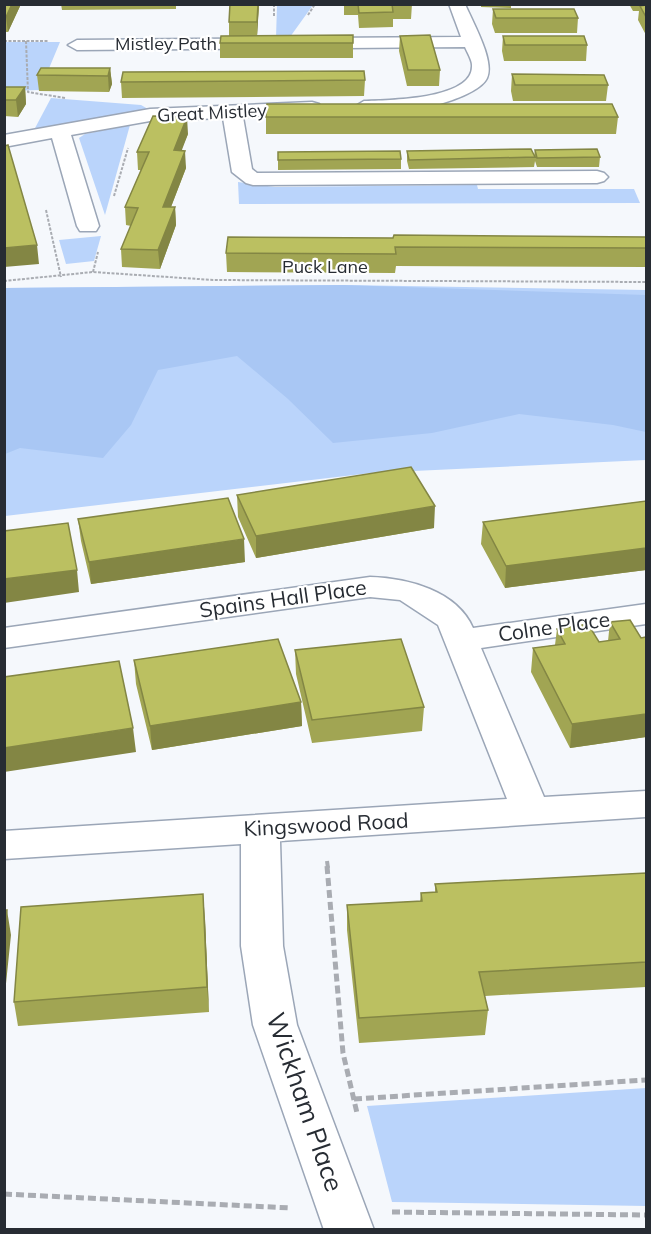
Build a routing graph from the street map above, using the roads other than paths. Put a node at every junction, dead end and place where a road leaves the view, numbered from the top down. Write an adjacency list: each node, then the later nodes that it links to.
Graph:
1 (457, 4): 3 (street, Great Mistley)
2 (77, 45): 3 (street, Mistley Path)
3 (472, 45): 4 (street, Mistley Path); 5 (street, Great Mistley)
4 (496, 48)
5 (232, 111): 6 (street, Great Mistley); 8 (street)
6 (60, 132): 7 (street, Great Mistley); 9 (street)
7 (4, 141)
8 (597, 177)
9 (88, 226)
10 (646, 614): 12 (street, Colne Place)
11 (4, 638): 12 (street, Spains Hall Place)
12 (462, 640): 14 (street, Spains Hall Place)
13 (646, 804): 14 (street, Kingswood Road)
14 (532, 813): 15 (street, Kingswood Road)
15 (260, 829): 16 (street, Kingswood Road); 17 (street, Wickham Place)
16 (4, 845)
17 (366, 1221)

